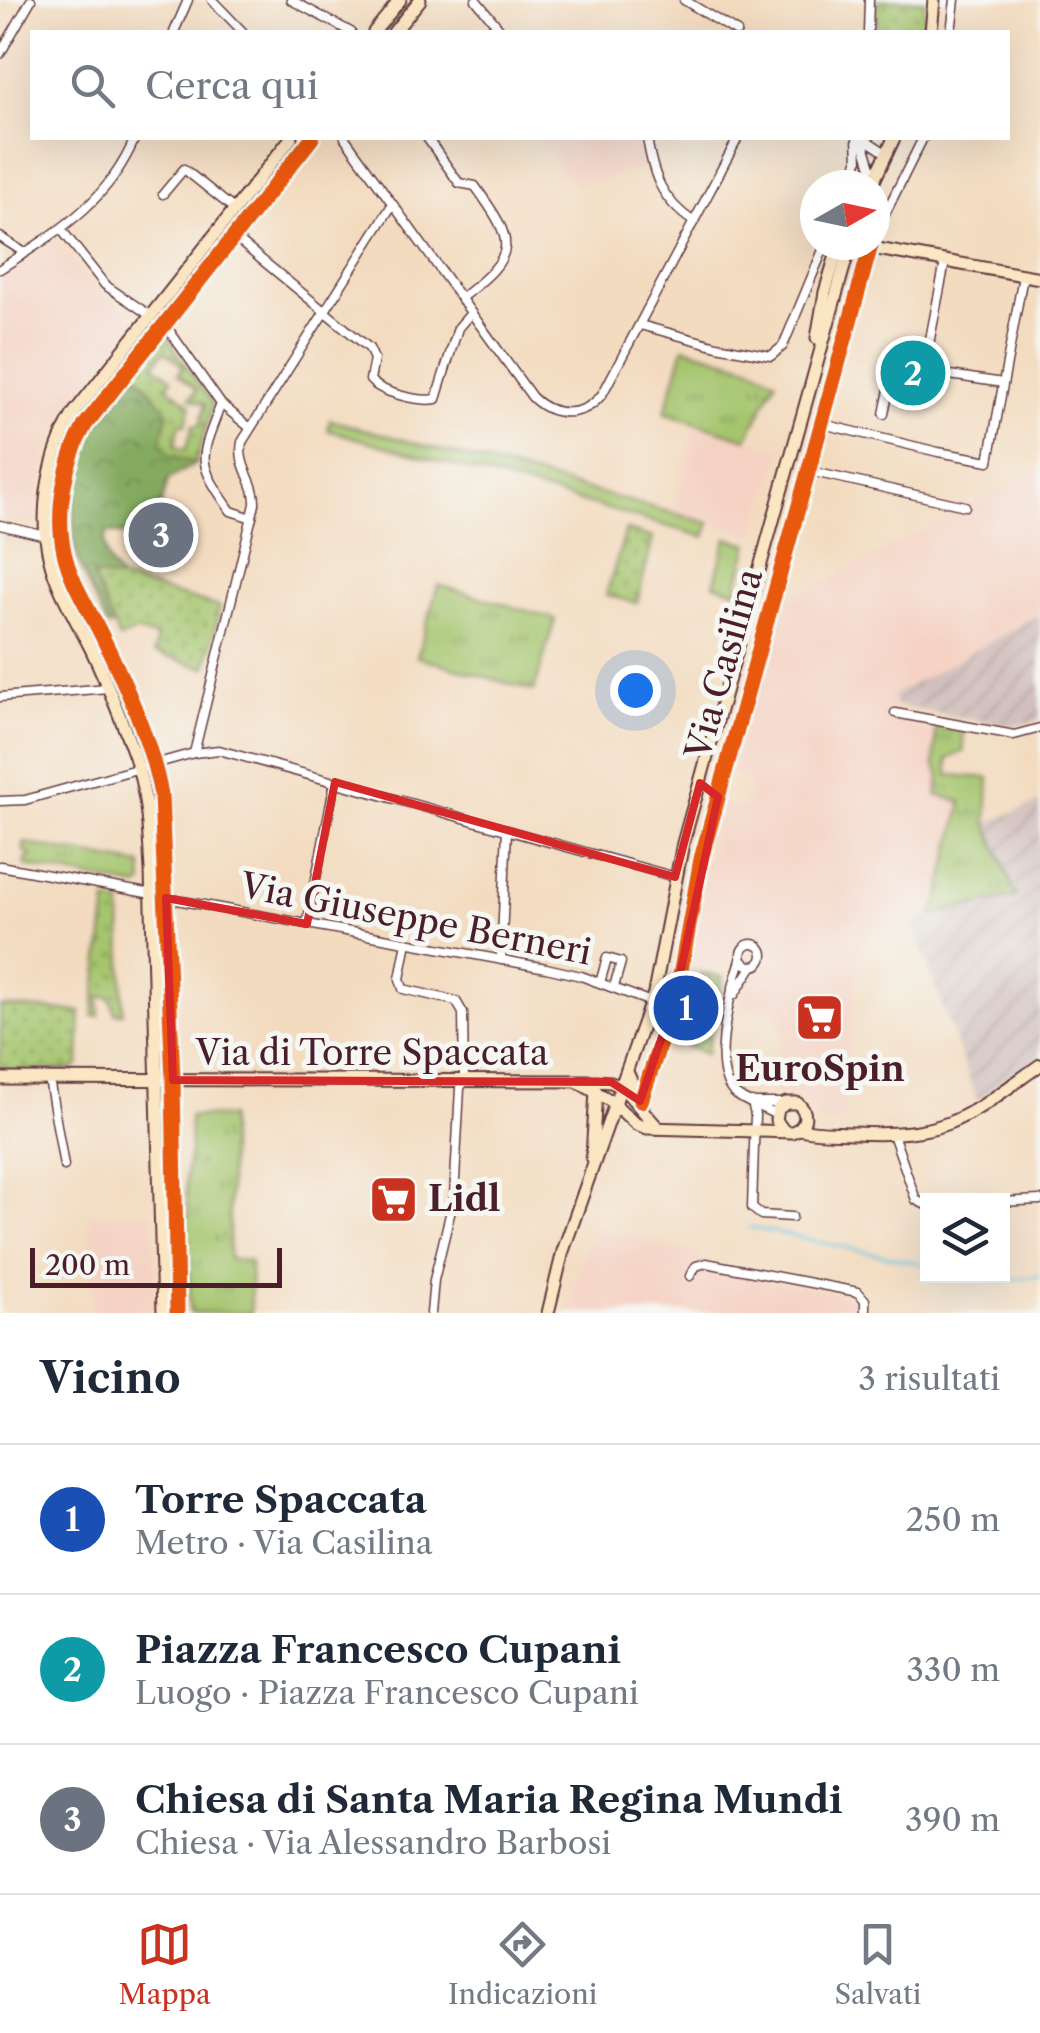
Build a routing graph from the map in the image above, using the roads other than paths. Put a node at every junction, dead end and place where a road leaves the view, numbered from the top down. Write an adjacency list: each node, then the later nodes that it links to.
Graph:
1 (32, 0): 22 (street)
2 (188, 0): 12 (street)
3 (212, 0): 13 (street)
4 (291, 0): 14 (street)
5 (400, 0): 15 (street)
6 (420, 0): 16 (street)
7 (476, 0): 17 (street)
8 (684, 0): 18 (street)
9 (868, 0): 19 (street)
10 (934, 0): 20 (street)
11 (955, 0): 21 (street)
12 (175, 30)
13 (241, 30)
14 (347, 30)
15 (376, 30)
16 (396, 30)
17 (500, 30)
18 (734, 30)
19 (868, 30)
20 (931, 30)
21 (952, 30)
22 (0, 54)
23 (134, 140): 44 (street)
24 (289, 140): 42 (street)
25 (310, 140): 45 (street)
26 (346, 140): 41 (street)
27 (428, 140): 57 (street)
28 (647, 140): 43 (street)
29 (737, 140): 43 (street)
30 (860, 140): 36 (street)
31 (861, 140): 37 (street)
32 (863, 140): 35 (street)
33 (892, 140): 35 (street)
34 (922, 140): 40 (street)
35 (886, 153): 38 (street)
36 (855, 170)
37 (872, 170)
38 (878, 170)
39 (163, 194): 42 (street)
40 (890, 204)
41 (392, 205): 57 (street); 58 (street)
42 (234, 209): 60 (street)
43 (694, 222): 62 (street)
44 (60, 229): 48 (street); 60 (street)
45 (233, 236): 58 (street); 61 (street)
46 (0, 237): 48 (street)
47 (890, 251): 53 (street)
48 (25, 253): 54 (street)
49 (820, 260): 62 (street)
50 (835, 260): 64 (street, Via Casilina)
51 (848, 260): 64 (street, Via Casilina)
52 (868, 260): 68 (street, Via Casilina)
53 (945, 262): 55 (street); 63 (street)
54 (0, 269)
55 (1023, 276): 56 (street); 65 (street)
56 (1040, 278)
57 (461, 298): 59 (street)
58 (324, 312): 59 (street); 69 (street)
59 (471, 313): 62 (street)
60 (151, 316): 74 (street)
61 (164, 322): 66 (street); 80 (street)
62 (640, 325)
63 (923, 371): 65 (street); 67 (street)
64 (814, 372): 84 (street, Via Casilina)
65 (1003, 383): 68 (street)
66 (220, 404): 69 (street); 72 (street)
67 (884, 414)
68 (824, 424): 70 (street, Via Casilina)
69 (249, 427): 72 (street)
70 (809, 471): 71 (street); 82 (street, Via Casilina)
71 (965, 506)
72 (252, 518): 79 (street)
73 (0, 525): 74 (street)
74 (46, 536): 75 (street)
75 (108, 688): 76 (street); 81 (street)
76 (0, 697)
77 (895, 712): 78 (street)
78 (1040, 728)
79 (194, 753): 80 (street); 83 (street)
80 (154, 765): 81 (street); 91 (street)
81 (138, 769): 86 (street); 90 (street)
82 (723, 778): 84 (street); 85 (street, Via Casilina)
83 (335, 782): 87 (street); 92 (street)
84 (700, 782): 85 (street); 89 (street, Via Casilina)
85 (718, 797): 111 (street, Via Casilina)
86 (0, 802)
87 (508, 830): 89 (street); 94 (street)
88 (0, 866): 90 (street)
89 (675, 878): 100 (street, Via Casilina)
90 (152, 894): 107 (street)
91 (166, 898): 92 (street, Via Giuseppe Berneri); 105 (street)
92 (307, 924): 93 (street, Via Giuseppe Berneri)
93 (407, 942): 94 (street, Via Giuseppe Berneri); 106 (street)
94 (501, 960): 97 (street, Via Giuseppe Berneri)
95 (741, 960): 96 (street); 96 (street); 99 (street)
96 (752, 967): 99 (street)
97 (600, 983): 98 (street, Via Giuseppe Berneri); 98 (street)
98 (614, 987): 100 (street, Via Giuseppe Berneri)
99 (732, 999): 112 (street)
100 (652, 1002): 102 (street, Via Casilina)
101 (1040, 1064): 122 (street)
102 (627, 1072): 109 (street, Via Casilina); 111 (street)
103 (0, 1079): 104 (street, Via di Torre Spaccata)
104 (49, 1079): 107 (street, Via di Torre Spaccata); 123 (street)
105 (173, 1080): 106 (street, Via di Torre Spaccata); 107 (street, Via di Torre Spaccata); 132 (street)
106 (464, 1080): 108 (street, Via di Torre Spaccata); 133 (street)
107 (157, 1081): 131 (street)
108 (576, 1081): 109 (street, Via di Torre Spaccata); 110 (street, Via di Torre Spaccata)
109 (622, 1087): 114 (street, Via Casilina); 117 (street)
110 (596, 1091): 114 (street, Via di Torre Spaccata); 124 (street, Via Casilina)
111 (641, 1101): 117 (street)
112 (752, 1102): 113 (street); 116 (street); 118 (street)
113 (786, 1102): 115 (street); 116 (street)
114 (615, 1105): 117 (street, Via di Torre Spaccata); 124 (street, Via Casilina)
115 (805, 1114): 119 (street); 121 (street)
116 (776, 1116): 118 (street); 120 (street)
117 (653, 1124): 118 (street)
118 (754, 1129): 120 (street); 128 (street)
119 (799, 1129): 120 (street); 121 (street)
120 (783, 1130)
121 (836, 1132): 122 (street)
122 (892, 1134): 127 (street)
123 (64, 1166)
124 (591, 1170): 130 (street, Via Casilina)
125 (1040, 1200): 126 (street)
126 (1010, 1202)
127 (920, 1204)
128 (792, 1217)
129 (690, 1276): 134 (street)
130 (549, 1309)
131 (163, 1313)
132 (177, 1313)
133 (431, 1313)
134 (865, 1313)

